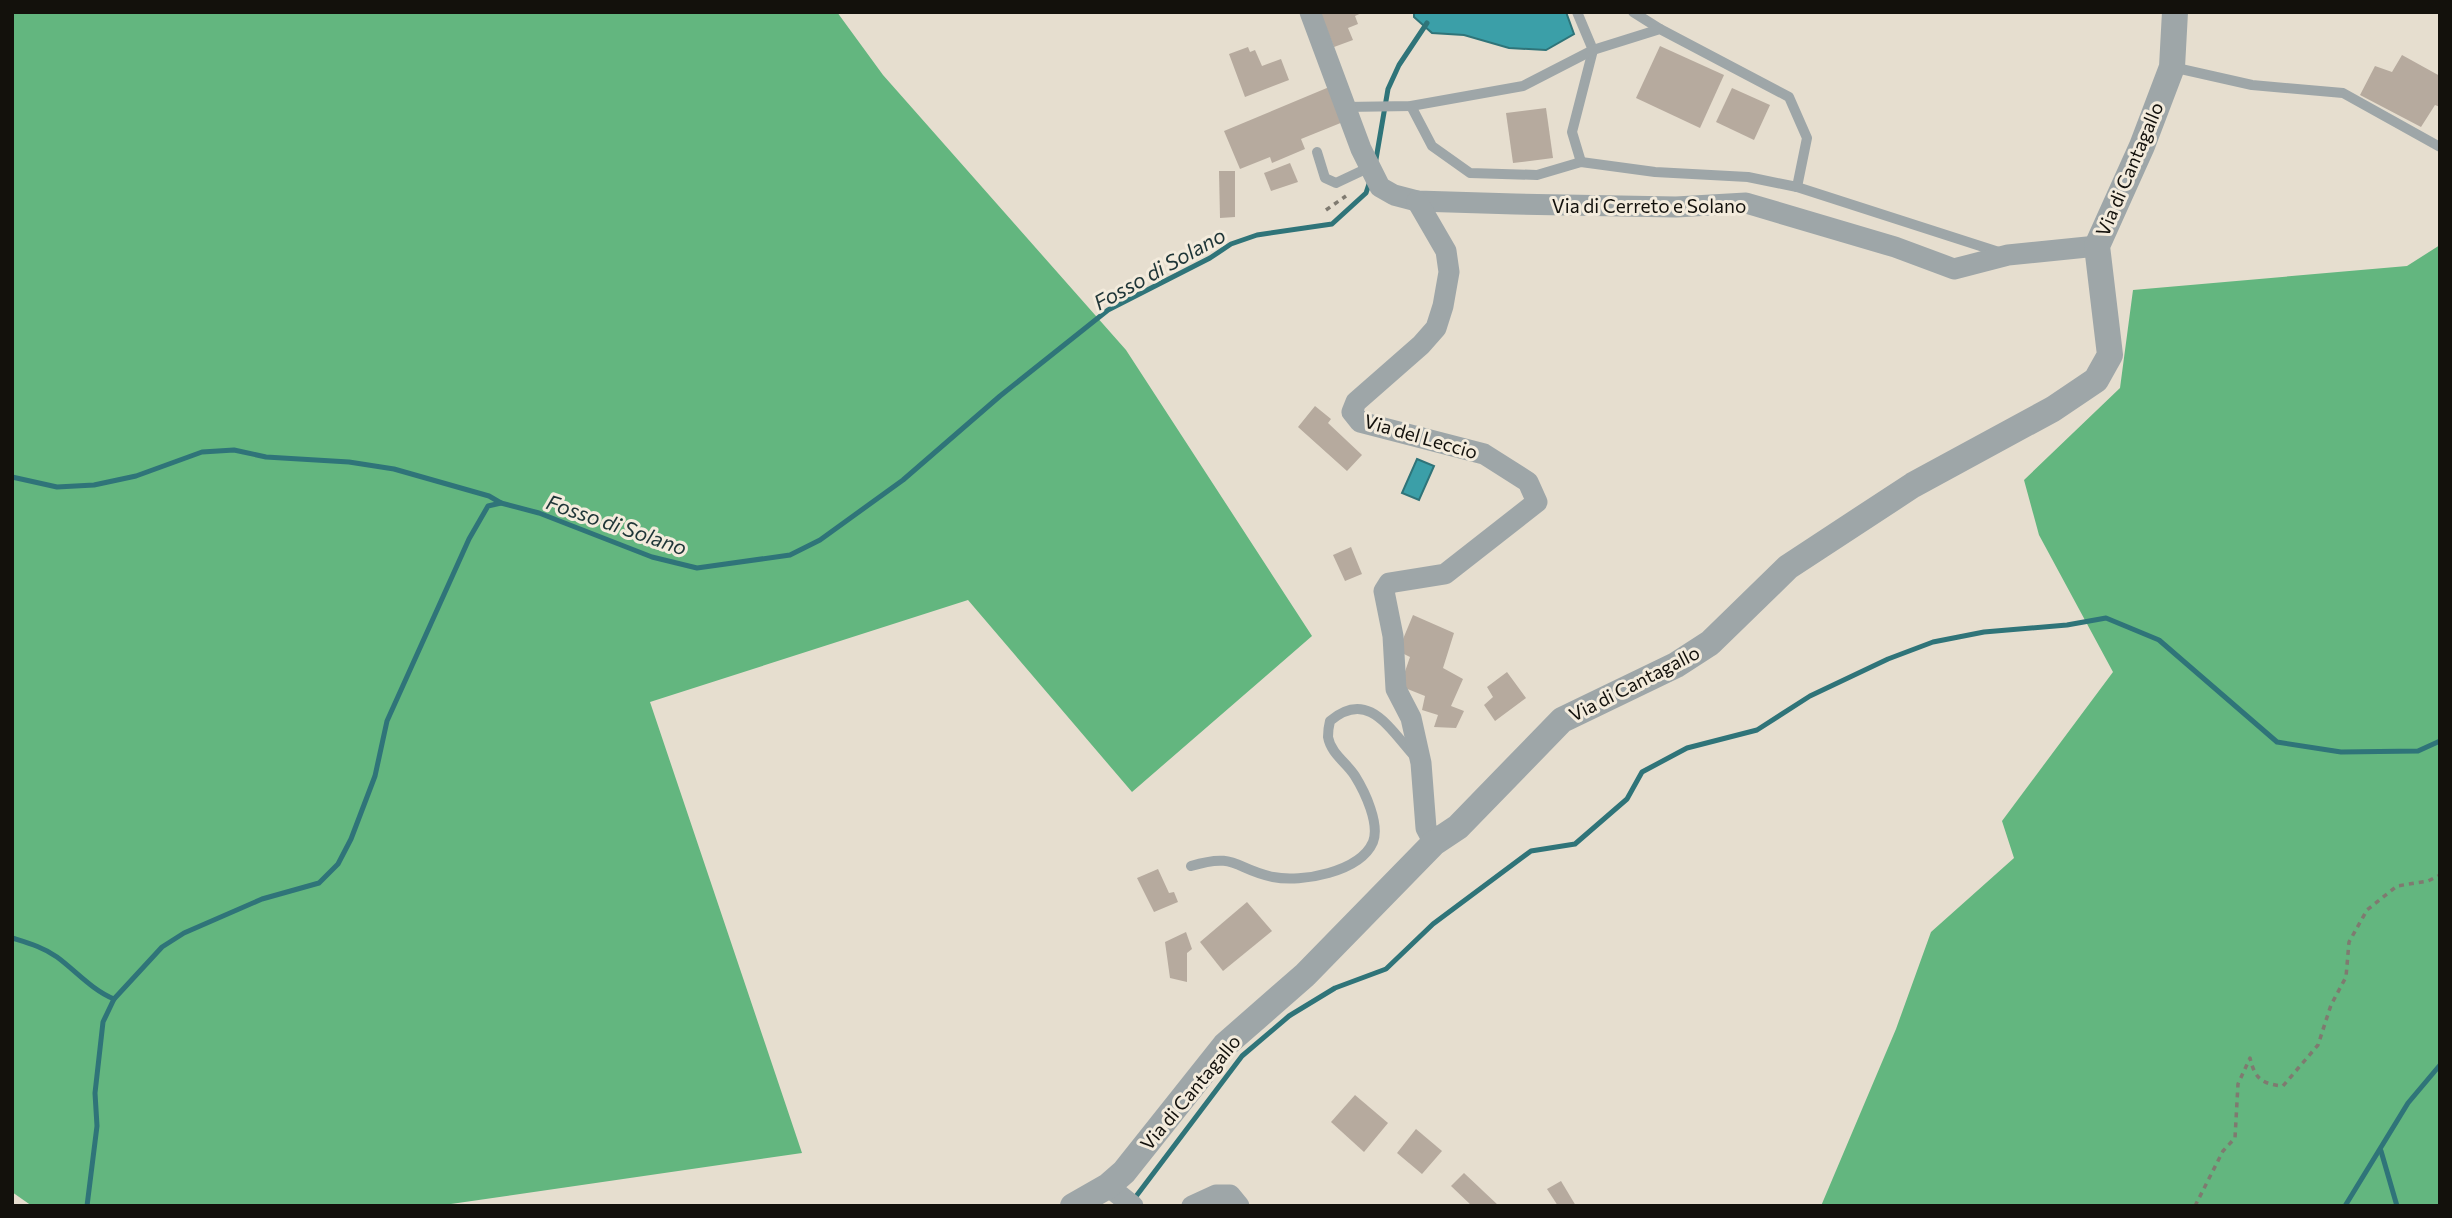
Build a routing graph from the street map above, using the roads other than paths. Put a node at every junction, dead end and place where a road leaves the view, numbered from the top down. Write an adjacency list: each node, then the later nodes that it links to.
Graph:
1 (1310, 12): 9 (street, Via di Cerreto e Solano)
2 (1577, 12): 6 (lane)
3 (1633, 12): 5 (lane)
4 (2175, 12): 7 (street, Via di Cantagallo)
5 (1660, 29): 6 (lane); 14 (lane)
6 (1593, 50): 8 (lane); 12 (lane)
7 (2172, 67): 10 (lane); 16 (street, Via di Cantagallo)
8 (1411, 106): 9 (lane); 12 (lane)
9 (1345, 107): 13 (street, Via di Cerreto e Solano)
10 (2440, 147)
11 (1317, 152): 13 (lane)
12 (1581, 162): 14 (lane)
13 (1370, 167): 15 (street, Via di Cerreto e Solano)
14 (1797, 187): 17 (lane)
15 (1417, 201): 17 (street, Via di Cerreto e Solano); 18 (street, Via del Leccio)
16 (2097, 246): 17 (street, Via di Cerreto e Solano); 19 (street, Via di Cantagallo)
17 (2008, 255)
18 (1421, 763): 19 (street, Via del Leccio); 20 (lane)
19 (1434, 843): 21 (street, Via di Cantagallo)
20 (1191, 866)
21 (1123, 1197): 22 (street, Via di Cantagallo)
22 (1073, 1206)
23 (1192, 1206): 24 (street)
24 (1239, 1206)

